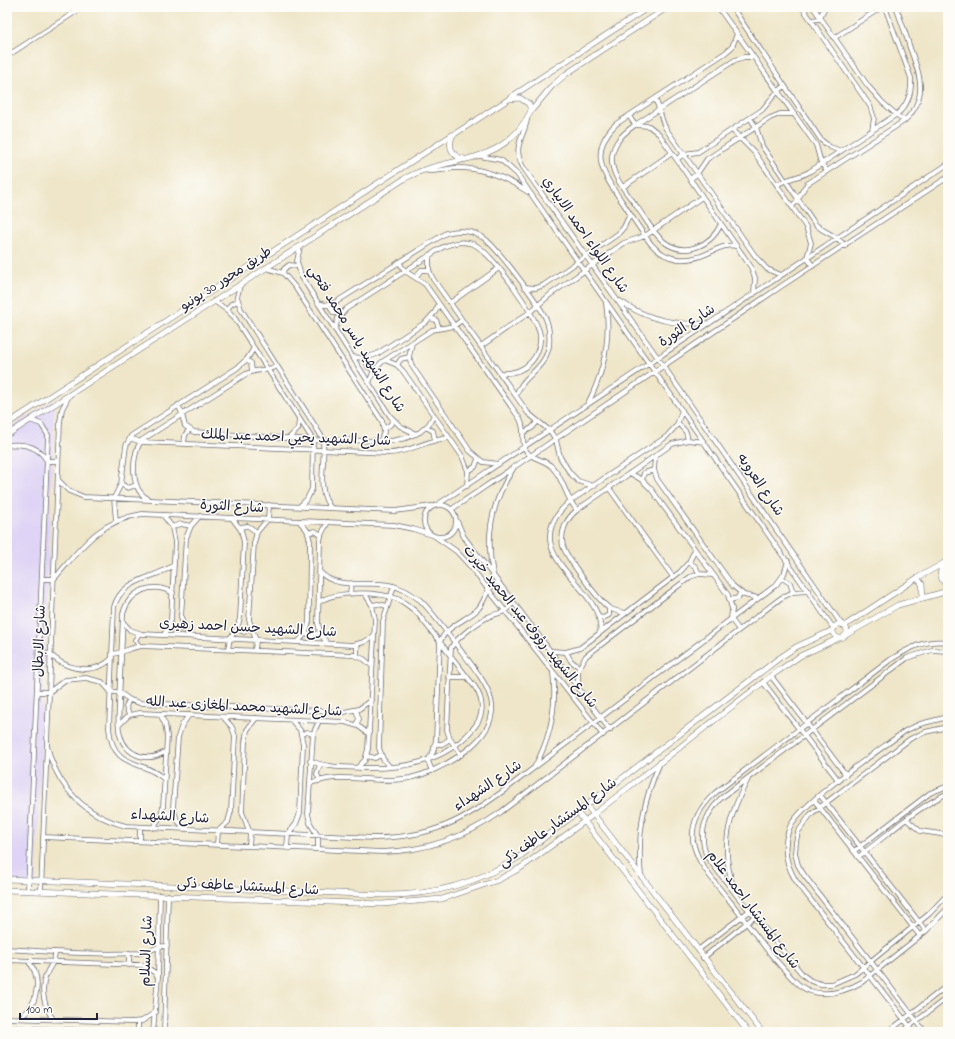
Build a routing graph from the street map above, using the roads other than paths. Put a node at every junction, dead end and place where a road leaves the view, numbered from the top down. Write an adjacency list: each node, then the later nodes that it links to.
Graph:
1 (649, 7): 22 (street)
2 (668, 7): 25 (street)
3 (718, 7): 14 (street)
4 (732, 7): 20 (street)
5 (802, 7): 13 (street)
6 (814, 7): 12 (street)
7 (825, 7): 12 (street)
8 (882, 7): 15 (street)
9 (885, 7): 27 (street)
10 (896, 7): 31 (street)
11 (80, 8): 18 (street)
12 (820, 17): 13 (street); 15 (street)
13 (811, 20): 17 (street)
14 (737, 34): 19 (street); 23 (street)
15 (834, 38): 16 (street)
16 (843, 50): 17 (street); 27 (street)
17 (835, 55): 35 (street)
18 (7, 56)
19 (753, 57): 21 (street); 24 (street)
20 (785, 86): 21 (street); 38 (street)
21 (777, 92): 26 (street); 29 (street)
22 (509, 99): 25 (street); 36 (street, طريق محور 30 يونيو)
23 (655, 99): 24 (street); 28 (street)
24 (661, 108): 32 (street); 40 (street)
25 (531, 111): 30 (street, طريق محور 30 يونيو)
26 (793, 114): 33 (street); 44 (street)
27 (897, 114): 31 (street); 35 (street)
28 (629, 116): 32 (street); 54 (street)
29 (750, 118): 33 (street); 34 (street)
30 (527, 119): 41 (street, طريق محور 30 يونيو); 73 (street, شارع اللواء احمد الابياري)
31 (904, 121): 47 (street)
32 (635, 125): 39 (street); 51 (street)
33 (756, 127): 37 (street); 52 (street)
34 (732, 130): 37 (street); 40 (street)
35 (871, 131): 38 (street)
36 (453, 135): 42 (street); 142 (street, طريق محور 30 يونيو)
37 (739, 138): 48 (street); 53 (street)
38 (842, 151): 44 (street)
39 (672, 153): 43 (street); 55 (street)
40 (684, 154): 43 (street); 48 (street)
41 (480, 156): 42 (street, طريق محور 30 يونيو); 56 (street, شارع اللواء احمد الابياري)
42 (465, 159): 46 (street, طريق محور 30 يونيو)
43 (676, 159): 50 (street)
44 (821, 163): 47 (street); 52 (street)
45 (948, 164): 66 (street, شارع الثورة)
46 (422, 170): 56 (street); 68 (street, طريق محور 30 يونيو)
47 (827, 171): 58 (street)
48 (697, 174): 50 (street); 59 (street)
49 (948, 177): 70 (street, شارع الثورة)
50 (690, 179): 57 (street)
51 (618, 180): 54 (street); 55 (street)
52 (785, 180): 53 (street); 58 (street)
53 (777, 185): 60 (street)
54 (611, 186): 62 (street)
55 (623, 187): 64 (street)
56 (530, 193): 75 (street, شارع اللواء احمد الابياري)
57 (702, 196): 61 (street); 64 (street)
58 (799, 201): 60 (street); 66 (street)
59 (719, 205): 61 (street); 87 (street)
60 (792, 206): 74 (street)
61 (712, 210): 63 (street)
62 (630, 214): 65 (street); 73 (street)
63 (721, 224): 64 (street); 69 (street)
64 (654, 230): 65 (street)
65 (645, 236): 69 (street); 77 (street)
66 (838, 236): 70 (street); 74 (street, شارع الثورة)
67 (429, 242): 71 (street); 76 (street); 86 (street)
68 (301, 245): 78 (street, شارع الشهيد ياسر محمد فتحي); 80 (street, طريق محور 30 يونيو)
69 (736, 246): 92 (street)
70 (845, 246): 79 (street, شارع الثورة)
71 (435, 252): 72 (street); 81 (street)
72 (429, 255): 82 (street); 84 (street)
73 (586, 256): 75 (street); 77 (street, شارع اللواء احمد الابياري)
74 (807, 258): 79 (street); 87 (street, شارع الثورة)
75 (578, 261): 83 (street, شارع اللواء احمد الابياري); 91 (street)
76 (399, 262): 84 (street); 99 (street)
77 (593, 265): 83 (street); 93 (street, شارع اللواء احمد الابياري)
78 (297, 266): 85 (street); 97 (street, شارع الشهيد ياسر محمد فتحي)
79 (813, 266): 123 (street, شارع الثورة)
80 (266, 268): 85 (street, شارع الشهيد ياسر محمد فتحي); 90 (street, طريق محور 30 يونيو)
81 (499, 268): 89 (street); 98 (street)
82 (429, 270): 88 (street); 98 (street)
83 (584, 270): 96 (street, شارع اللواء احمد الابياري); 101 (street)
84 (405, 271): 88 (street); 104 (street)
85 (283, 273): 144 (street, شارع الشهيد ياسر محمد فتحي)
86 (514, 274): 89 (street); 91 (street)
87 (781, 276): 92 (street, شارع الثورة)
88 (416, 277): 100 (street)
89 (507, 279): 103 (street)
90 (240, 284): 94 (street, طريق محور 30 يونيو); 95 (street)
91 (524, 287): 101 (street)
92 (754, 294): 107 (street, شارع الثورة)
93 (617, 299): 107 (street); 117 (street, شارع اللواء احمد الابياري)
94 (214, 301): 102 (street); 130 (street, طريق محور 30 يونيو)
95 (238, 301): 102 (street); 122 (street)
96 (606, 301): 120 (street, شارع اللواء احمد الابياري); 133 (street)
97 (318, 303): 99 (street); 110 (street, شارع الشهيد ياسر محمد فتحي)
98 (450, 303): 106 (street)
99 (329, 304): 104 (street)
100 (439, 304): 105 (street); 108 (street)
101 (538, 306): 103 (street); 131 (street)
102 (227, 310): 113 (street)
103 (530, 312): 112 (street); 127 (street)
104 (340, 315): 110 (street)
105 (430, 318): 109 (street); 116 (street)
106 (462, 320): 108 (street); 112 (street)
107 (711, 323): 117 (street, شارع الثورة)
108 (454, 326): 109 (street); 147 (street)
109 (440, 328): 111 (street)
110 (335, 330): 114 (street, شارع الشهيد ياسر محمد فتحي)
111 (412, 343): 115 (street); 119 (street)
112 (480, 346): 127 (street)
113 (254, 348): 118 (street); 124 (street)
114 (352, 357): 116 (street); 129 (street, شارع الشهيد ياسر محمد فتحي)
115 (408, 357): 121 (street); 168 (street)
116 (365, 358): 125 (street)
117 (658, 358): 120 (street, شارع الثورة); 123 (street, شارع العروبه)
118 (246, 360): 126 (street); 132 (street)
119 (385, 360): 121 (street); 125 (street)
120 (650, 364): 128 (street, شارع العروبه); 133 (street, شارع الثورة)
121 (397, 365): 136 (street)
122 (277, 366): 124 (street); 154 (street)
123 (665, 367): 128 (street, شارع الثورة); 176 (street, شارع العروبه)
124 (268, 370): 126 (street); 137 (street)
125 (374, 370): 129 (street)
126 (252, 371): 135 (street)
127 (500, 373): 131 (street)
128 (656, 373): 134 (street, شارع العروبه); 156 (street, شارع الثورة)
129 (369, 383): 139 (street, شارع الشهيد ياسر محمد فتحي)
130 (71, 394): 138 (street, طريق محور 30 يونيو); 170 (street, شارع الابطال)
131 (516, 396): 140 (street)
132 (178, 405): 135 (street, شارع الشهيد يحيي احمد عبد الملك); 150 (street)
133 (587, 406): 146 (street, شارع الثورة)
134 (682, 410): 141 (street); 160 (street, شارع العروبه)
135 (182, 414): 145 (street, شارع الشهيد يحيي احمد عبد الملك); 158 (street)
136 (434, 416): 143 (street, شارع الشهيد يحيي احمد عبد الملك); 152 (street)
137 (299, 418): 151 (street); 153 (street)
138 (30, 420): 149 (street, طريق محور 30 يونيو); 169 (street, شارع الابطال)
139 (393, 420): 144 (street); 148 (street, شارع الشهيد ياسر محمد فتحي)
140 (538, 421): 146 (street); 147 (street)
141 (678, 422): 157 (street); 183 (street)
142 (7, 424)
143 (426, 427): 148 (street, شارع الشهيد يحيي احمد عبد الملك); 155 (street)
144 (385, 428): 159 (street, شارع الشهيد ياسر محمد فتحي)
145 (189, 430): 151 (street, شارع الشهيد يحيي احمد عبد الملك); 162 (street)
146 (550, 431): 156 (street); 163 (street, شارع الثورة)
147 (524, 432): 163 (street)
148 (417, 434): 159 (street, شارع الشهيد يحيي احمد عبد الملك)
149 (7, 435)
150 (130, 438): 158 (street, شارع الشهيد يحيي احمد عبد الملك); 179 (street)
151 (289, 438): 153 (street, شارع الشهيد يحيي احمد عبد الملك)
152 (449, 438): 155 (street, شارع الشهيد يحيي احمد عبد الملك); 174 (street)
153 (313, 440): 154 (street, شارع الشهيد يحيي احمد عبد الملك); 164 (street)
154 (323, 440): 159 (street, شارع الشهيد يحيي احمد عبد الملك); 165 (street)
155 (435, 440): 165 (street, شارع الشهيد يحيي احمد عبد الملك)
156 (556, 440): 167 (street, شارع الثورة); 183 (street)
157 (688, 440): 160 (street); 166 (street)
158 (141, 442): 162 (street, شارع الشهيد يحيي احمد عبد الملك); 180 (street)
159 (380, 442)
160 (705, 442): 181 (street, شارع العروبه)
161 (7, 444): 169 (street)
162 (184, 444): 164 (street, شارع الشهيد يحيي احمد عبد الملك)
163 (524, 448): 167 (street); 171 (street, شارع الثورة)
164 (314, 450): 165 (street, شارع الشهيد يحيي احمد عبد الملك); 190 (street)
165 (324, 450): 191 (street)
166 (655, 456): 173 (street); 175 (street)
167 (530, 457): 172 (street, شارع الثورة); 187 (street)
168 (478, 459): 171 (street); 174 (street)
169 (48, 460): 170 (street); 223 (street, شارع الابطال)
170 (58, 461): 177 (street, شارع الابطال)
171 (500, 464): 182 (street, شارع الثورة)
172 (514, 468): 192 (street, شارع الثورة); 218 (street)
173 (654, 470): 178 (street); 233 (street)
174 (468, 471): 182 (street)
175 (630, 473): 178 (street); 184 (street)
176 (742, 479): 181 (street); 249 (street, شارع العروبه)
177 (58, 480): 185 (street, شارع الثورة); 224 (street, شارع الابطال)
178 (642, 480): 209 (street)
179 (121, 484): 180 (street); 185 (street)
180 (136, 485): 186 (street)
181 (735, 485): 211 (street, شارع العروبه)
182 (466, 486): 189 (street, شارع الثورة)
183 (593, 486): 187 (street)
184 (609, 488): 193 (street); 219 (street)
185 (114, 498): 186 (street, شارع الثورة); 198 (street)
186 (149, 500): 188 (street, شارع الثورة)
187 (569, 502): 193 (street); 250 (street)
188 (269, 505): 190 (street, شارع الثورة); 197 (street)
189 (434, 505): 191 (street, شارع الثورة); 192 (street); 208 (street)
190 (300, 506): 191 (street, شارع الثورة)
191 (330, 508)
192 (452, 509): 200 (street)
193 (576, 510): 246 (street)
194 (163, 515): 195 (street, شارع الثورة); 198 (street, شارع الثورة); 203 (street)
195 (200, 516): 196 (street, شارع الثورة); 202 (street)
196 (232, 518): 197 (street, شارع الثورة); 204 (street)
197 (268, 519): 199 (street, شارع الثورة); 205 (street)
198 (116, 521): 224 (street, شارع الثورة)
199 (299, 521): 201 (street, شارع الثورة); 206 (street)
200 (457, 521): 208 (street); 218 (street, شارع الشهيد رؤوف عبد الحميد خيرت)
201 (328, 522): 207 (street); 208 (street, شارع الثورة)
202 (191, 526): 203 (street); 257 (street)
203 (172, 527): 214 (street)
204 (239, 527): 205 (street); 259 (street)
205 (258, 532): 256 (street)
206 (308, 533): 207 (street); 262 (street)
207 (321, 535): 215 (street)
208 (434, 536): 230 (street, شارع الشهيد رؤوف عبد الحميد خيرت)
209 (695, 550): 212 (street); 217 (street)
210 (948, 559): 213 (street)
211 (788, 561): 221 (street); 231 (street, شارع العروبه)
212 (689, 562): 216 (street); 219 (street)
213 (944, 563): 222 (street); 228 (street)
214 (174, 565): 220 (street); 235 (street)
215 (320, 572): 226 (street); 243 (street)
216 (700, 574): 217 (street); 291 (street)
217 (714, 575): 241 (street)
218 (494, 576): 225 (street, شارع الشهيد رؤوف عبد الحميد خيرت)
219 (673, 577): 248 (street)
220 (148, 578): 229 (street); 288 (street)
221 (782, 578): 234 (street); 240 (street, شارع الشهداء)
222 (917, 578): 238 (street); 254 (street)
223 (42, 579): 224 (street); 283 (street, شارع الابطال)
224 (54, 579): 285 (street, شارع الابطال)
225 (498, 582): 230 (street); 242 (street, شارع الشهيد رؤوف عبد الحميد خيرت)
226 (351, 583): 227 (street); 236 (street)
227 (394, 586): 239 (street); 263 (street)
228 (948, 587)
229 (151, 588): 235 (street); 253 (street)
230 (488, 589): 247 (street, شارع الشهيد رؤوف عبد الحميد خيرت); 263 (street)
231 (809, 591): 234 (street, شارع الشهداء); 252 (street, شارع العروبه)
232 (948, 591): 238 (street, شارع المستشار عاطف ذكى)
233 (740, 592): 240 (street); 241 (street)
234 (793, 592): 260 (street, شارع الشهداء)
235 (173, 593): 255 (street)
236 (350, 594): 237 (street); 243 (street)
237 (365, 594): 239 (street); 244 (street)
238 (923, 596): 269 (street, شارع المستشار عاطف ذكى)
239 (391, 597): 245 (street); 273 (street)
240 (758, 598): 251 (street, شارع الشهداء)
241 (730, 600): 251 (street)
242 (513, 601): 247 (street); 281 (street, شارع الشهيد رؤوف عبد الحميد خيرت)
243 (319, 602): 261 (street)
244 (372, 605): 245 (street); 268 (street)
245 (387, 606): 332 (street)
246 (609, 608): 248 (street); 250 (street)
247 (506, 612): 274 (street); 292 (street, شارع الشهيد رؤوف عبد الحميد خيرت)
248 (626, 613): 264 (street)
249 (834, 614): 252 (street); 254 (street, شارع العروبه)
250 (599, 617): 264 (street)
251 (731, 619): 260 (street); 309 (street, شارع الشهداء)
252 (828, 619): 258 (street, شارع العروبه)
253 (123, 622): 265 (street, شارع الشهيد حسن احمد زهيرى); 286 (street)
254 (843, 625): 258 (street); 269 (street)
255 (170, 627): 257 (street); 266 (street)
256 (251, 627): 259 (street); 271 (street)
257 (184, 628): 267 (street)
258 (833, 629): 269 (street); 354 (street, شارع المستشار عاطف ذكى)
259 (237, 630): 270 (street)
260 (739, 630): 320 (street, شارع الشهداء)
261 (320, 632): 262 (street); 276 (street)
262 (306, 633): 272 (street)
263 (446, 633): 273 (street); 274 (street)
264 (600, 633): 284 (street)
265 (139, 634): 266 (street, شارع الشهيد حسن احمد زهيرى); 278 (street)
266 (164, 635): 267 (street, شارع الشهيد حسن احمد زهيرى)
267 (190, 636): 270 (street, شارع الشهيد حسن احمد زهيرى)
268 (374, 636): 277 (street, شارع الشهيد حسن احمد زهيرى); 290 (street)
269 (841, 637): 294 (street, شارع المستشار عاطف ذكى)
270 (230, 638): 271 (street, شارع الشهيد حسن احمد زهيرى); 279 (street)
271 (256, 640): 272 (street, شارع الشهيد حسن احمد زهيرى); 280 (street)
272 (298, 642): 276 (street, شارع الشهيد حسن احمد زهيرى)
273 (440, 642): 287 (street); 328 (street)
274 (454, 642): 287 (street); 333 (street)
275 (948, 642): 315 (street, شارع المستشار احمد علام)
276 (327, 643): 277 (street, شارع الشهيد حسن احمد زهيرى)
277 (357, 644): 289 (street)
278 (139, 646): 279 (street, شارع الشهيد حسن احمد زهيرى); 286 (street, شارع الشهيد حسن احمد زهيرى)
279 (228, 649): 280 (street, شارع الشهيد حسن احمد زهيرى)
280 (255, 650): 289 (street, شارع الشهيد حسن احمد زهيرى)
281 (552, 651): 284 (street); 297 (street, شارع الشهيد رؤوف عبد الحميد خيرت)
282 (948, 651): 321 (street, شارع المستشار احمد علام)
283 (39, 652): 285 (street); 299 (street, شارع الابطال)
284 (566, 652): 291 (street)
285 (51, 653): 288 (street); 300 (street, شارع الابطال)
286 (122, 653): 288 (street, شارع الشهيد حسن احمد زهيرى); 301 (street)
287 (450, 654): 293 (street); 295 (street)
288 (112, 656): 298 (street)
289 (357, 656): 290 (street)
290 (372, 666): 303 (street)
291 (579, 667): 297 (street)
292 (553, 672): 314 (street, شارع الشهيد رؤوف عبد الحميد خيرت); 343 (street)
293 (467, 676): 295 (street); 330 (street)
294 (771, 676): 296 (street, شارع المستشار عاطف ذكى); 315 (street)
295 (449, 677): 327 (street)
296 (763, 682): 319 (street); 338 (street, شارع المستشار عاطف ذكى)
297 (578, 687): 309 (street, شارع الشهيد رؤوف عبد الحميد خيرت)
298 (110, 691): 300 (street); 301 (street); 340 (street)
299 (37, 692): 300 (street); 390 (street, شارع الابطال)
300 (49, 692): 329 (street, شارع الابطال)
301 (120, 692): 302 (street, شارع الشهيد محمد المغازى عبد الله); 316 (street)
302 (129, 699): 304 (street, شارع الشهيد محمد المغازى عبد الله); 306 (street)
303 (371, 700): 304 (street, شارع الشهيد محمد المغازى عبد الله); 324 (street)
304 (356, 710): 317 (street)
305 (160, 714): 306 (street, شارع الشهيد محمد المغازى عبد الله); 307 (street, شارع الشهيد محمد المغازى عبد الله); 331 (street)
306 (129, 715): 316 (street, شارع الشهيد محمد المغازى عبد الله)
307 (189, 715): 308 (street, شارع الشهيد محمد المغازى عبد الله); 367 (street)
308 (223, 717): 311 (street, شارع الشهيد محمد المغازى عبد الله); 368 (street)
309 (601, 717): 314 (street, شارع الشهداء); 320 (street, شارع الشهيد رؤوف عبد الحميد خيرت)
310 (948, 717): 345 (street)
311 (256, 718): 312 (street, شارع الشهيد محمد المغازى عبد الله); 369 (street)
312 (291, 720): 313 (street, شارع الشهيد محمد المغازى عبد الله); 322 (street)
313 (319, 721): 317 (street, شارع الشهيد محمد المغازى عبد الله); 323 (street)
314 (594, 723): 325 (street, شارع الشهيد رؤوف عبد الحميد خيرت); 343 (street, شارع الشهداء)
315 (807, 724): 319 (street, شارع المستشار احمد علام); 321 (street)
316 (119, 725): 335 (street)
317 (356, 725): 324 (street, شارع الشهيد محمد المغازى عبد الله)
318 (948, 727): 356 (street)
319 (799, 729): 326 (street); 376 (street, شارع المستشار احمد علام)
320 (610, 730): 325 (street, شارع الشهداء)
321 (812, 730): 326 (street, شارع المستشار احمد علام); 345 (street)
322 (302, 734): 323 (street); 370 (street)
323 (313, 734): 336 (street)
324 (369, 734): 334 (street)
325 (603, 735): 384 (street, شارع الشهداء)
326 (805, 736): 346 (street, شارع المستشار احمد علام); 349 (street)
327 (450, 739): 328 (street); 330 (street)
328 (436, 744): 337 (street)
329 (47, 746): 364 (street, شارع الشهداء); 374 (street, شارع الابطال)
330 (454, 746): 333 (street); 337 (street)
331 (166, 751): 335 (street); 347 (street)
332 (381, 755): 334 (street); 342 (street)
333 (461, 755): 344 (street)
334 (367, 756): 341 (street)
335 (144, 757): 340 (street)
336 (310, 761): 339 (street); 350 (street)
337 (428, 761): 342 (street); 344 (street)
338 (660, 762): 357 (street, شارع المستشار عاطف ذكى); 388 (street)
339 (320, 764): 341 (street); 348 (street)
340 (141, 767): 347 (street)
341 (357, 768): 342 (street)
342 (391, 768)
343 (534, 768): 373 (street, شارع الشهداء)
344 (432, 771): 348 (street)
345 (846, 775): 349 (street)
346 (748, 778): 377 (street, شارع المستشار احمد علام); 399 (street)
347 (164, 779): 365 (street)
348 (320, 781): 350 (street)
349 (839, 781): 353 (street)
350 (310, 783): 373 (street)
351 (948, 786): 382 (street)
352 (948, 794): 362 (street)
353 (820, 795): 355 (street); 356 (street)
354 (599, 796): 357 (street); 358 (street, شارع المستشار عاطف ذكى)
355 (814, 800): 359 (street); 422 (street)
356 (826, 803): 359 (street); 382 (street)
357 (606, 805): 361 (street, شارع المستشار عاطف ذكى)
358 (587, 806): 360 (street, شارع المستشار عاطف ذكى); 361 (street)
359 (820, 807): 385 (street); 420 (street)
360 (578, 813): 363 (street); 366 (street, شارع المستشار عاطف ذكى)
361 (593, 815): 363 (street, شارع المستشار عاطف ذكى); 371 (street)
362 (906, 819): 372 (street); 386 (street)
363 (584, 821): 375 (street, شارع المستشار عاطف ذكى); 379 (street)
364 (140, 828): 365 (street, شارع الشهداء); 378 (street)
365 (153, 828): 367 (street, شارع الشهداء)
366 (557, 829): 375 (street); 392 (street, شارع المستشار عاطف ذكى)
367 (186, 830): 368 (street, شارع الشهداء)
368 (218, 831): 369 (street, شارع الشهداء); 380 (street)
369 (250, 833): 370 (street, شارع الشهداء); 381 (street)
370 (288, 834): 373 (street, شارع الشهداء); 383 (street)
371 (609, 835): 379 (street); 388 (street)
372 (948, 835)
373 (318, 836): 384 (street)
374 (43, 837): 378 (street, شارع الشهداء); 391 (street, شارع الابطال)
375 (563, 837): 400 (street, شارع المستشار عاطف ذكى)
376 (693, 840): 377 (street); 403 (street, شارع المستشار احمد علام)
377 (702, 840): 399 (street, شارع المستشار احمد علام)
378 (140, 841): 380 (street, شارع الشهداء)
379 (600, 842): 445 (street)
380 (217, 845): 381 (street, شارع الشهداء)
381 (249, 846): 383 (street, شارع الشهداء)
382 (860, 846): 385 (street); 386 (street)
383 (287, 848): 384 (street, شارع الشهداء)
384 (318, 849)
385 (854, 851): 387 (street)
386 (865, 852): 387 (street); 405 (street)
387 (858, 857): 407 (street)
388 (642, 877): 413 (street)
389 (7, 879): 390 (street, شارع المستشار عاطف ذكى)
390 (29, 879): 391 (street, شارع المستشار عاطف ذكى); 394 (street, شارع الابطال)
391 (41, 880): 392 (street, شارع المستشار عاطف ذكى); 395 (street, شارع الابطال)
392 (244, 889): 400 (street)
393 (7, 890): 394 (street, شارع المستشار عاطف ذكى)
394 (28, 890): 395 (street, شارع المستشار عاطف ذكى)
395 (41, 891): 397 (street, شارع المستشار عاطف ذكى)
396 (948, 894): 405 (street)
397 (160, 895): 398 (street, شارع المستشار عاطف ذكى); 410 (street, شارع السلام)
398 (168, 895): 400 (street, شارع المستشار عاطف ذكى); 411 (street, شارع السلام)
399 (738, 897): 402 (street, شارع المستشار احمد علام)
400 (243, 899)
401 (948, 908): 408 (street, شارع المستشار احمد علام)
402 (749, 911): 403 (street); 404 (street, شارع المستشار احمد علام)
403 (742, 917): 406 (street, شارع المستشار احمد علام); 413 (street)
404 (754, 917): 406 (street); 426 (street, شارع المستشار احمد علام)
405 (919, 922): 407 (street); 408 (street)
406 (747, 923): 416 (street); 428 (street, شارع المستشار احمد علام)
407 (913, 927): 409 (street); 420 (street)
408 (926, 931): 409 (street, شارع المستشار احمد علام)
409 (920, 936): 423 (street, شارع المستشار احمد علام)
410 (158, 946): 411 (street); 415 (street); 425 (street, شارع السلام)
411 (167, 946): 444 (street, شارع السلام)
412 (7, 949): 414 (street)
413 (698, 950): 416 (street)
414 (55, 952): 415 (street); 419 (street)
415 (129, 953): 421 (street)
416 (703, 958): 440 (street)
417 (7, 960): 418 (street)
418 (28, 961): 419 (street); 433 (street)
419 (55, 961): 421 (street); 434 (street)
420 (870, 962): 422 (street); 423 (street)
421 (129, 965): 425 (street)
422 (863, 967): 424 (street); 426 (street)
423 (877, 970): 424 (street, شارع المستشار احمد علام); 431 (street)
424 (870, 976): 428 (street, شارع المستشار احمد علام); 435 (street)
425 (158, 977): 430 (street, شارع السلام)
426 (832, 984): 428 (street)
427 (948, 985): 431 (street)
428 (833, 993)
429 (948, 997): 436 (street)
430 (156, 1012): 437 (street); 443 (street, شارع السلام)
431 (911, 1014): 435 (street); 436 (street)
432 (7, 1018): 433 (street)
433 (18, 1018): 434 (street)
434 (54, 1020): 437 (street)
435 (904, 1020): 438 (street); 446 (street)
436 (916, 1021): 438 (street); 449 (street)
437 (138, 1022): 442 (street)
438 (909, 1026): 447 (street); 448 (street)
439 (7, 1028): 441 (street)
440 (762, 1031)
441 (121, 1032)
442 (138, 1032)
443 (153, 1032)
444 (164, 1032)
445 (748, 1032)
446 (888, 1032)
447 (902, 1032)
448 (914, 1032)
449 (925, 1032)

